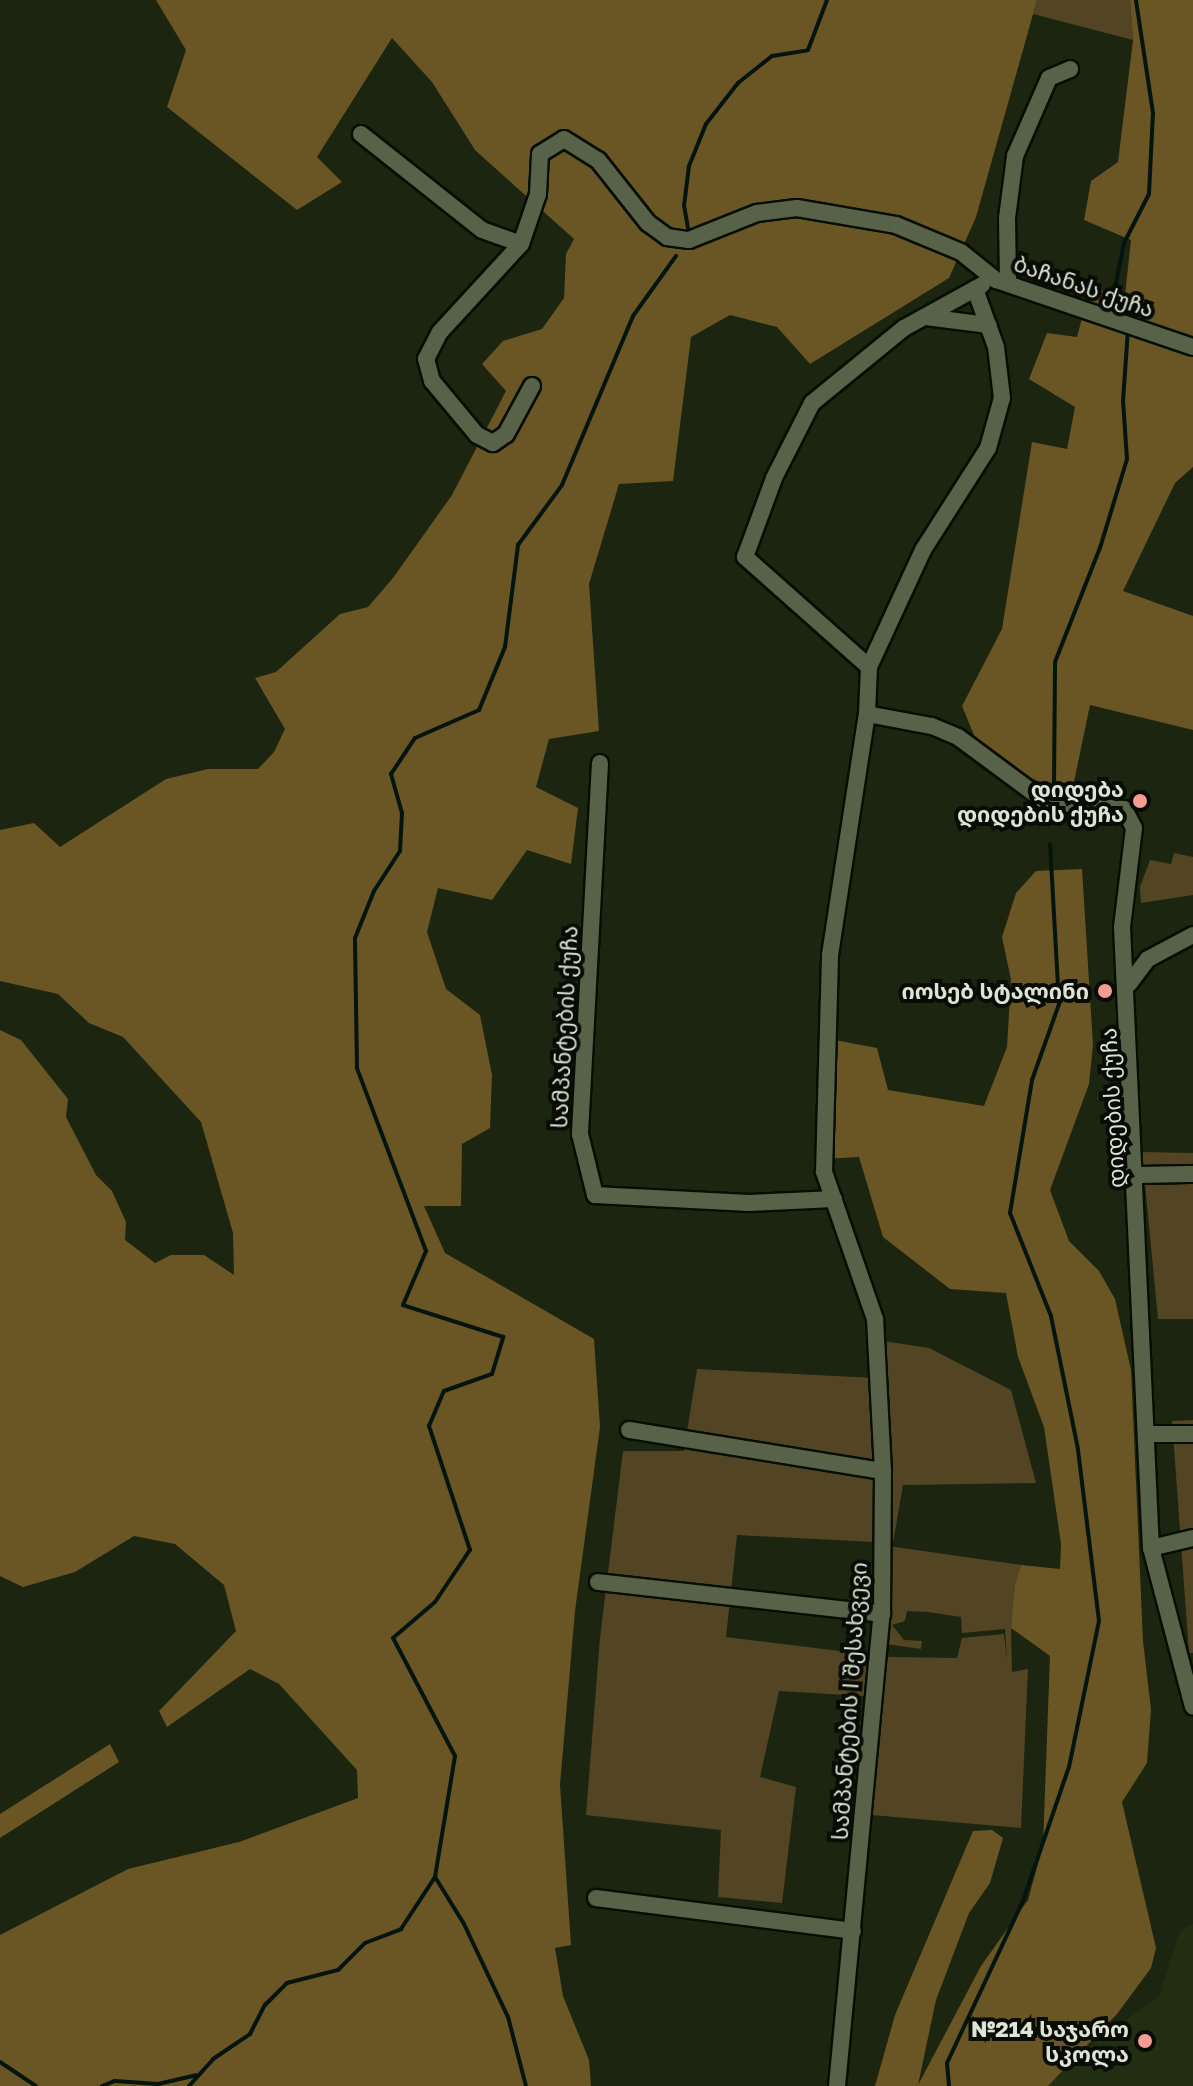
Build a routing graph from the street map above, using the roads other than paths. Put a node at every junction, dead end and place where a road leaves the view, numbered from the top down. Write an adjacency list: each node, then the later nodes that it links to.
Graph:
1 (1070, 69): 4 (street)
2 (361, 134): 3 (street)
3 (521, 244): 4 (street, ბაჩანას ქუჩა); 9 (street, ბაჩანას ქუჩა)
4 (1002, 281): 5 (street); 8 (street, ბაჩანას ქუჩა)
5 (975, 289): 6 (street); 7 (street)
6 (926, 317): 7 (street); 10 (street)
7 (988, 325): 10 (street)
8 (1193, 347)
9 (532, 386)
10 (869, 667): 11 (street)
11 (867, 714): 14 (street, დიდების ქუჩა); 17 (street)
12 (600, 763): 17 (street, სამპანტების ქუჩა)
13 (1193, 935): 14 (street)
14 (1129, 984): 16 (street, დიდების ქუჩა)
15 (1193, 1174): 16 (street)
16 (1135, 1175): 19 (street, დიდების ქუჩა)
17 (834, 1199): 21 (street, სამპანტების I შესახვევი)
18 (629, 1430): 21 (street)
19 (1149, 1434): 20 (street); 23 (street, დიდების ქუჩა)
20 (1193, 1434)
21 (883, 1471): 25 (street, სამპანტების I შესახვევი)
22 (1193, 1538): 23 (street)
23 (1151, 1548): 26 (street, დიდების ქუჩა)
24 (598, 1582): 25 (street)
25 (882, 1614): 29 (street, სამპანტების I შესახვევი)
26 (1188, 1677): 27 (street, დიდების ქუჩა)
27 (1193, 1707)
28 (596, 1898): 29 (street)
29 (853, 1931): 30 (street, სამპანტების I შესახვევი)
30 (837, 2086)

